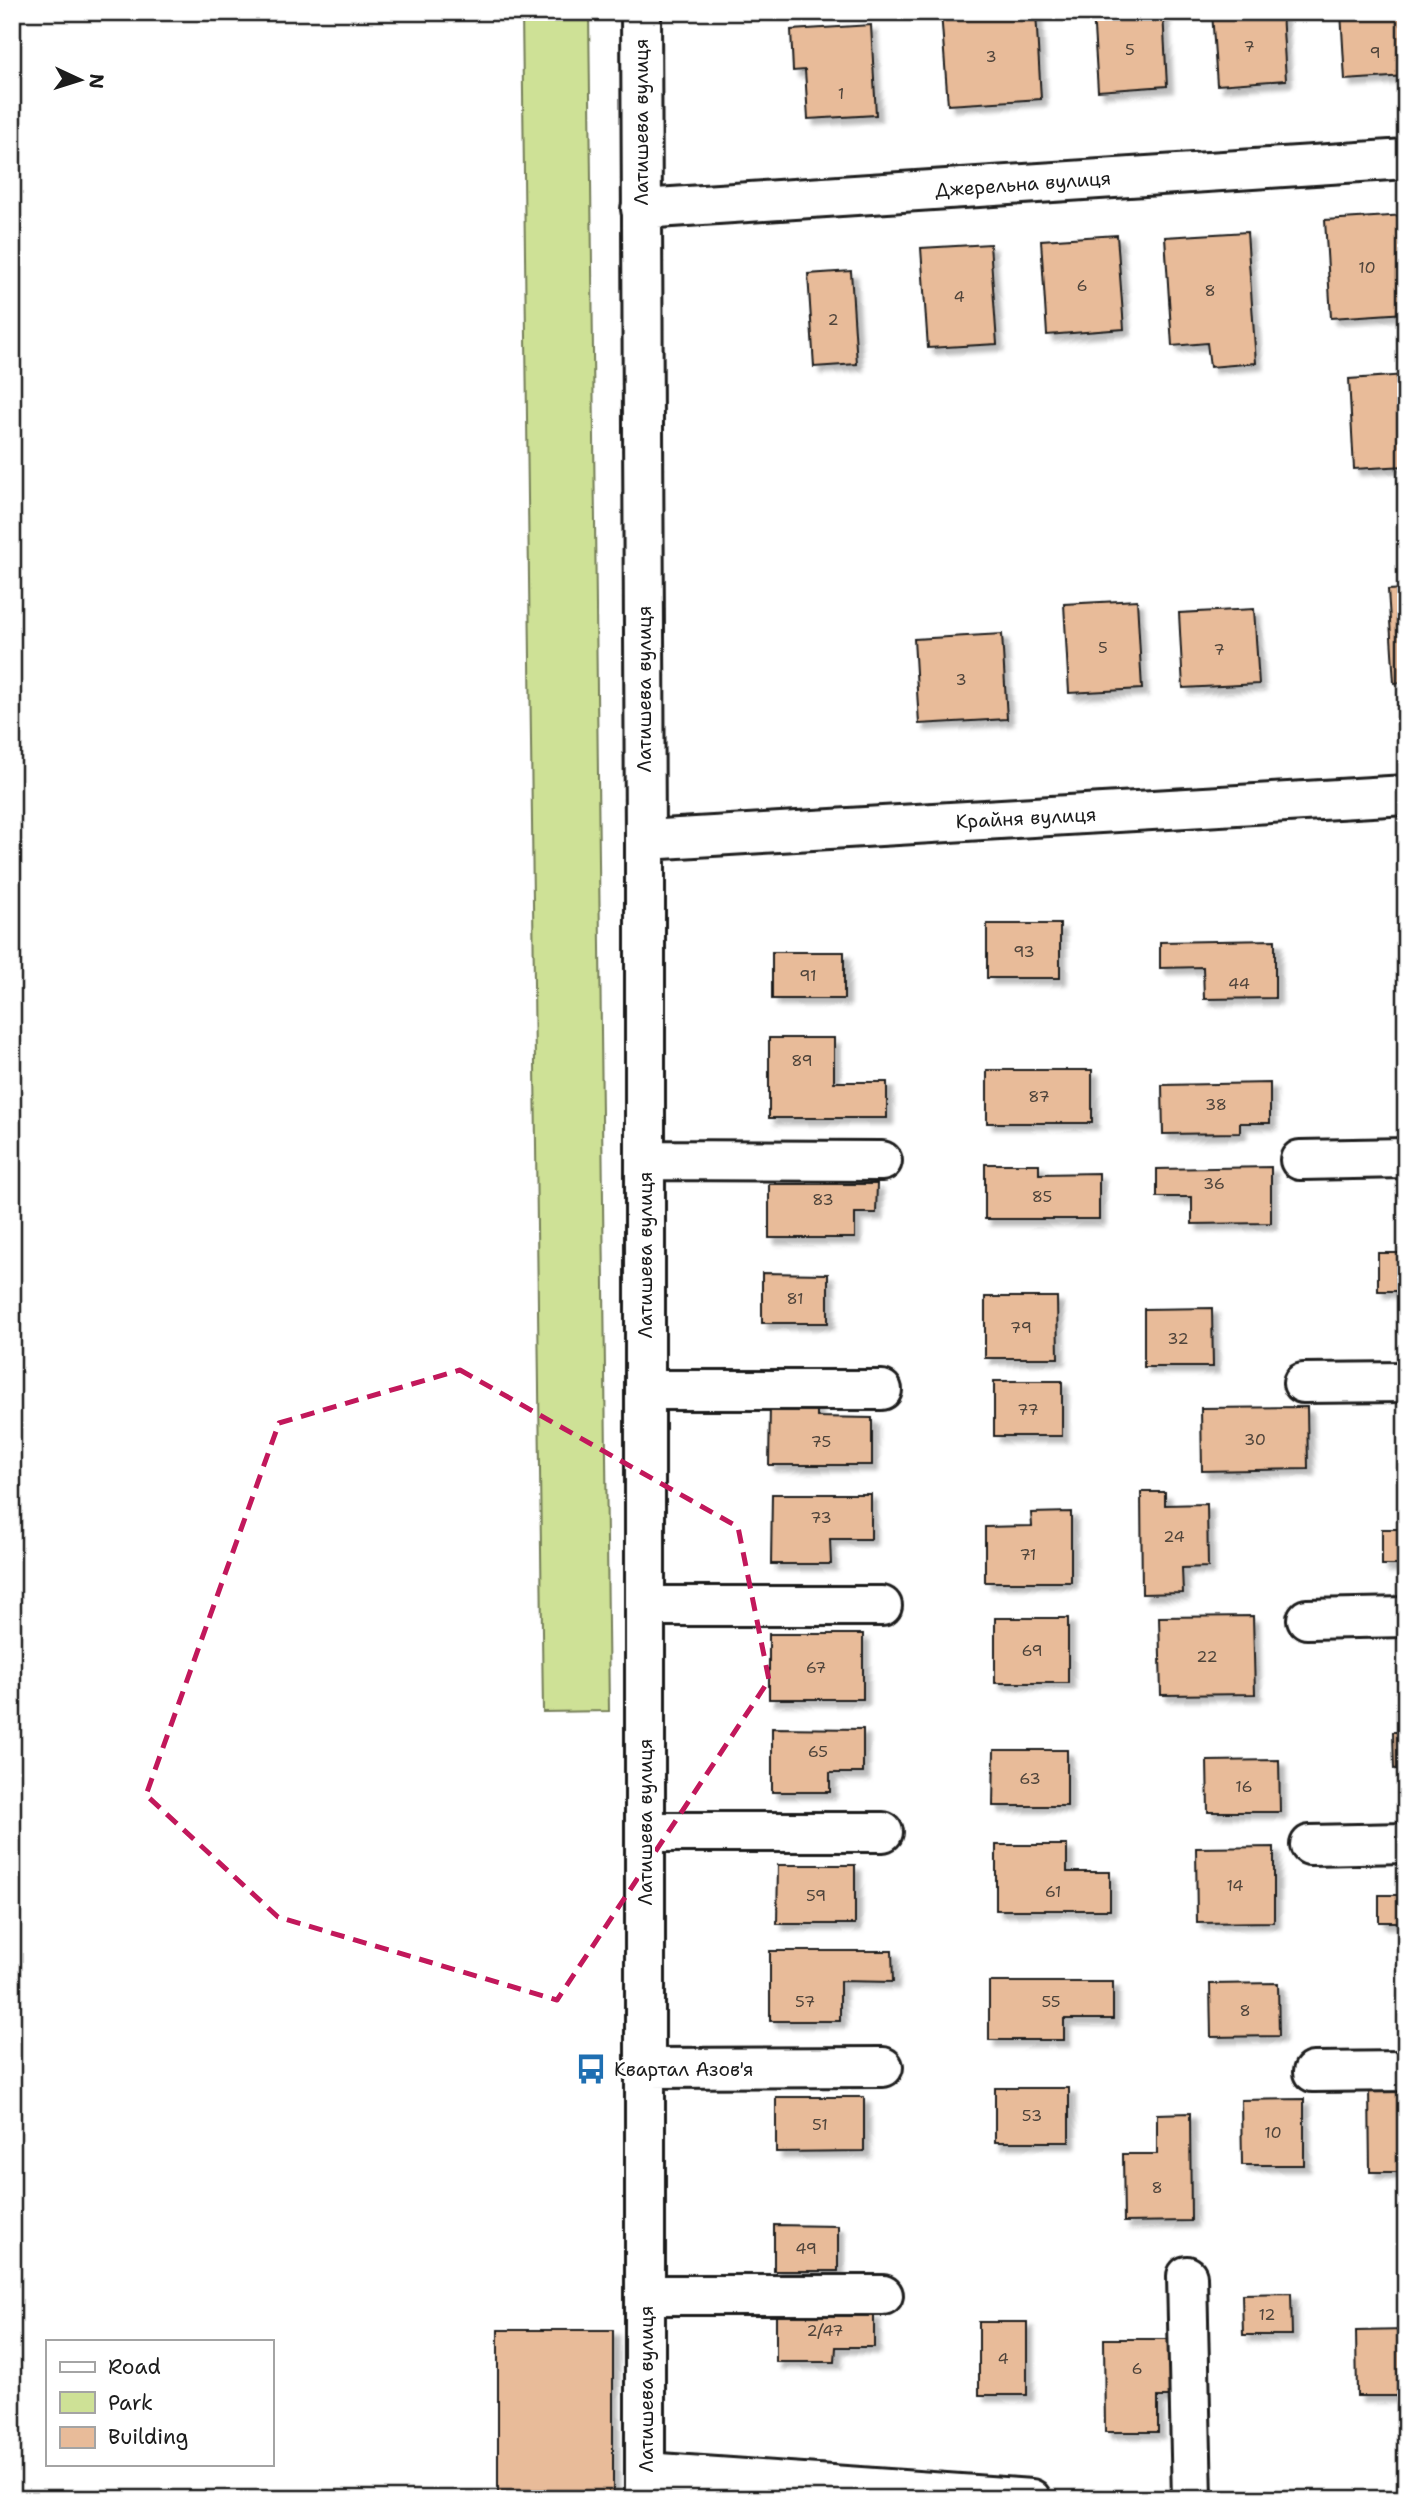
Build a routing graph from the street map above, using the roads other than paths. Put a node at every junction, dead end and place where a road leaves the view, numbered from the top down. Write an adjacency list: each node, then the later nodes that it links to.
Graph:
1 (641, 12): 3 (street, Латишева вулиця)
2 (1406, 159): 3 (street, Джерельна вулиця)
3 (641, 209): 5 (street, Латишева вулиця)
4 (1406, 795): 5 (street, Крайня вулиця)
5 (645, 840): 7 (street, Латишева вулиця)
6 (1406, 1158): 8 (street)
7 (645, 1160): 9 (street); 12 (street, Латишева вулиця)
8 (1300, 1160)
9 (882, 1161)
10 (1406, 1382): 11 (street)
11 (1303, 1383)
12 (646, 1390): 13 (street); 14 (street, Латишева вулиця)
13 (883, 1390)
14 (645, 1606): 15 (street); 18 (street, Латишева вулиця)
15 (882, 1606)
16 (1406, 1617): 17 (street)
17 (1307, 1619)
18 (645, 1832): 19 (street); 23 (street, Латишева вулиця)
19 (883, 1832)
20 (1406, 1843): 21 (street)
21 (1310, 1845)
22 (883, 2067): 23 (street)
23 (646, 2068): 27 (street, Латишева вулиця)
24 (1406, 2071): 25 (street)
25 (1313, 2072)
26 (1187, 2276): 32 (street)
27 (646, 2295): 28 (street); 29 (street, Латишева вулиця)
28 (883, 2295)
29 (645, 2486): 30 (street)
30 (898, 2494): 31 (street)
31 (1031, 2499)
32 (1192, 2499)

